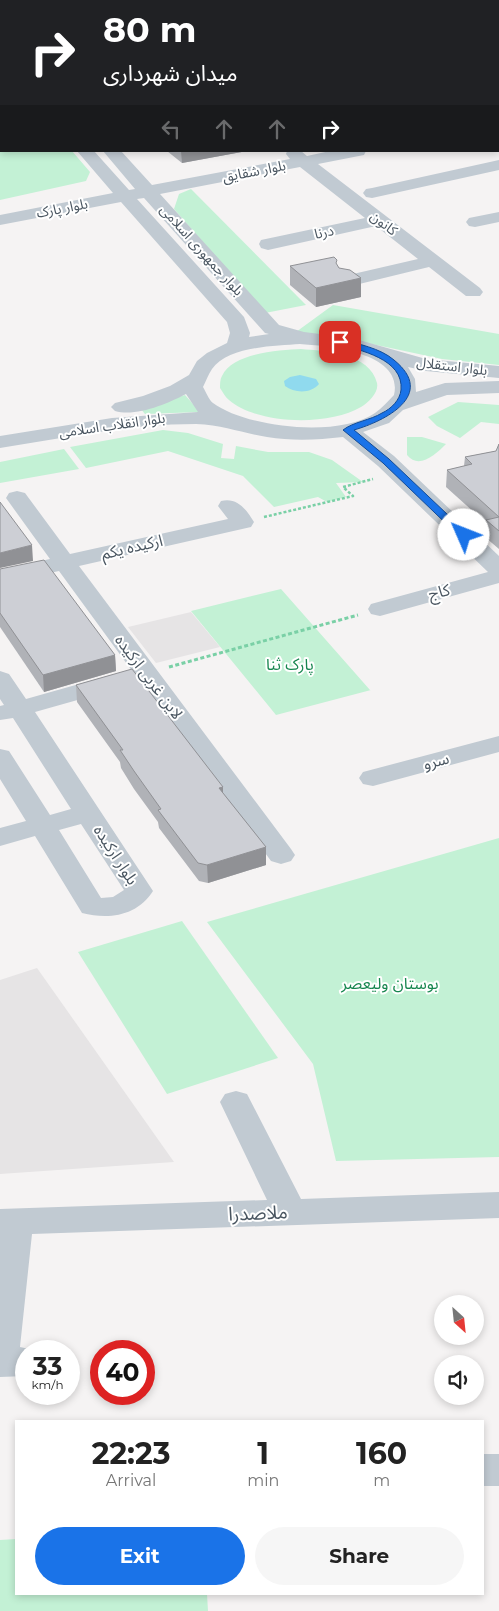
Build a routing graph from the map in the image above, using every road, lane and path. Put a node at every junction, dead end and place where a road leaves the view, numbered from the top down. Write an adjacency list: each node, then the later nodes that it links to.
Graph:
1 (86, 152): 8 (street, بلوار جمهوری اسلامی)
2 (112, 152): 7 (street, بلوار جمهوری اسلامی)
3 (343, 152): 5 (street, بلوار شقایق)
4 (481, 152): 6 (street)
5 (299, 155): 9 (street, بلوار شقایق); 20 (street, کانون)
6 (499, 164): 12 (street)
7 (125, 166): 9 (street); 10 (street, بلوار جمهوری اسلامی)
8 (102, 170): 11 (street, بلوار جمهوری اسلامی); 14 (street)
9 (180, 180): 10 (street, بلوار شقایق); 16 (street)
10 (145, 187): 11 (street, بلوار پارک); 16 (street, بلوار جمهوری اسلامی)
11 (121, 192): 14 (street, بلوار پارک); 18 (street, بلوار جمهوری اسلامی)
12 (372, 194)
13 (324, 198): 22 (street)
14 (82, 199): 15 (street, بلوار پارک); 18 (street); 19 (street, بلوار پارک)
15 (0, 208)
16 (167, 211): 27 (street, بلوار جمهوری اسلامی)
17 (499, 217): 21 (street)
18 (146, 218): 28 (street, بلوار جمهوری اسلامی)
19 (0, 220)
20 (379, 220): 22 (street, درنا); 24 (street, کانون)
21 (475, 222)
22 (360, 224): 23 (street, درنا)
23 (268, 244)
24 (433, 262): 25 (street); 26 (street, کانون)
25 (347, 280)
26 (473, 292)
27 (300, 338): 28 (street); 29 (street, بلوار استقلال)
28 (236, 347): 31 (street)
29 (375, 352): 30 (street, بلوار استقلال); 33 (street)
30 (499, 372)
31 (194, 380): 34 (street); 35 (street, بلوار انقلاب اسلامی)
32 (499, 387): 33 (street, بلوار استقلال)
33 (400, 404): 36 (street, بلوار استقلال)
34 (224, 419): 36 (street, بلوار استقلال); 37 (street, بلوار انقلاب اسلامی)
35 (0, 428)
36 (347, 430): 38 (street)
37 (0, 442)
38 (398, 473): 40 (path); 42 (street)
39 (17, 498): 41 (street, لاین غربی ارکیده)
40 (236, 514): 41 (street, ارکیده یکم)
41 (64, 562): 44 (street, ارکیده یکم); 46 (street, لاین غربی ارکیده)
42 (499, 569)
43 (499, 576): 45 (street, کاج)
44 (0, 577)
45 (380, 609): 46 (path)
46 (146, 673): 48 (street); 55 (street, لاین غربی ارکیده)
47 (0, 679): 48 (street, بلوار ارکیده)
48 (10, 711): 52 (street, بلوار ارکیده)
49 (499, 744): 51 (street, سرو)
50 (0, 757): 53 (street, بلوار ارکیده)
51 (373, 778)
52 (88, 813): 53 (street); 53 (street, بلوار ارکیده)
53 (42, 826): 54 (street)
54 (0, 837)
55 (281, 855)
56 (236, 1102): 58 (street)
57 (499, 1205): 58 (street, ملاصدرا)
58 (290, 1212): 59 (street, ملاصدرا)
59 (8, 1222): 60 (street, ملاصدرا)
60 (0, 1362): 61 (street, ملاصدرا)
61 (15, 1362)
62 (484, 1470): 63 (street)
63 (499, 1470)

